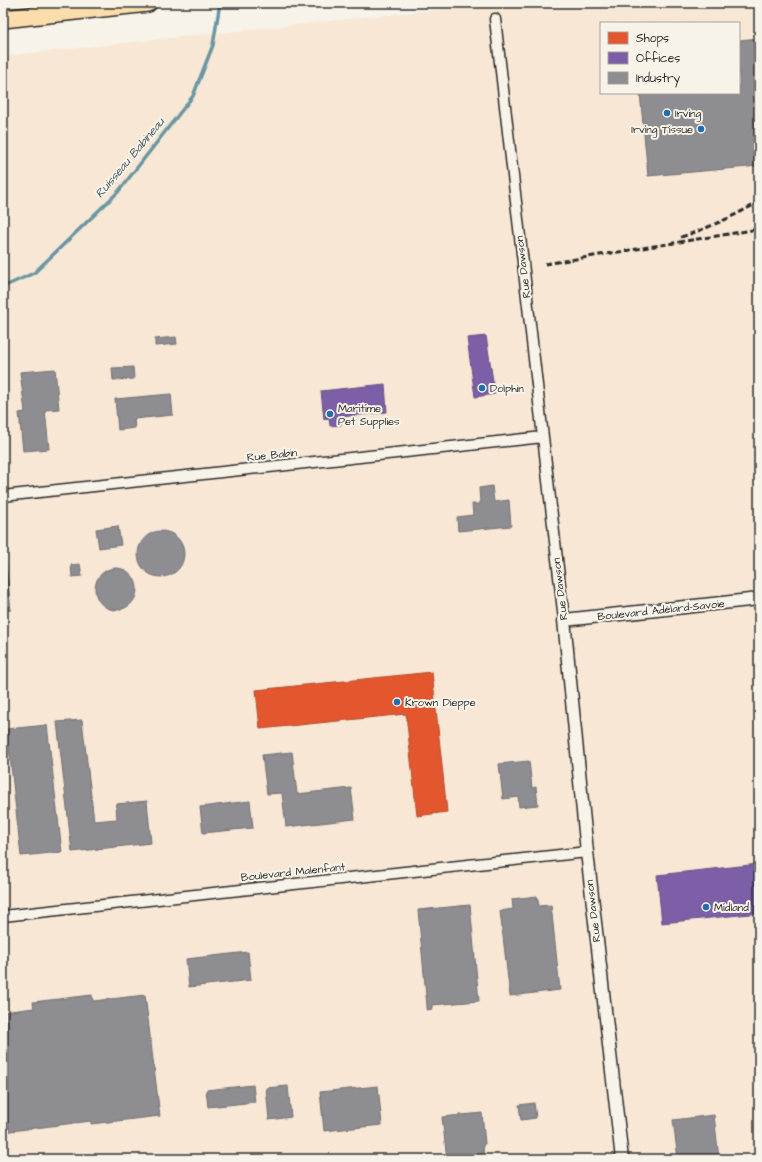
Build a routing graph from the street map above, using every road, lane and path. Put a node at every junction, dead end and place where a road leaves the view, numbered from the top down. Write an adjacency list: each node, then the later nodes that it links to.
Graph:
1 (148, 3): 2 (highway)
2 (3, 19)
3 (495, 19): 4 (street, Rue Dawson)
4 (543, 437): 5 (street, Rue Babin); 7 (street, Rue Dawson)
5 (3, 496)
6 (759, 600): 7 (street, Boulevard Adélard-Savoie)
7 (564, 620): 8 (street, Rue Dawson)
8 (586, 852): 9 (street, Boulevard Malenfant); 10 (street, Rue Dawson)
9 (3, 916)
10 (622, 1159)

